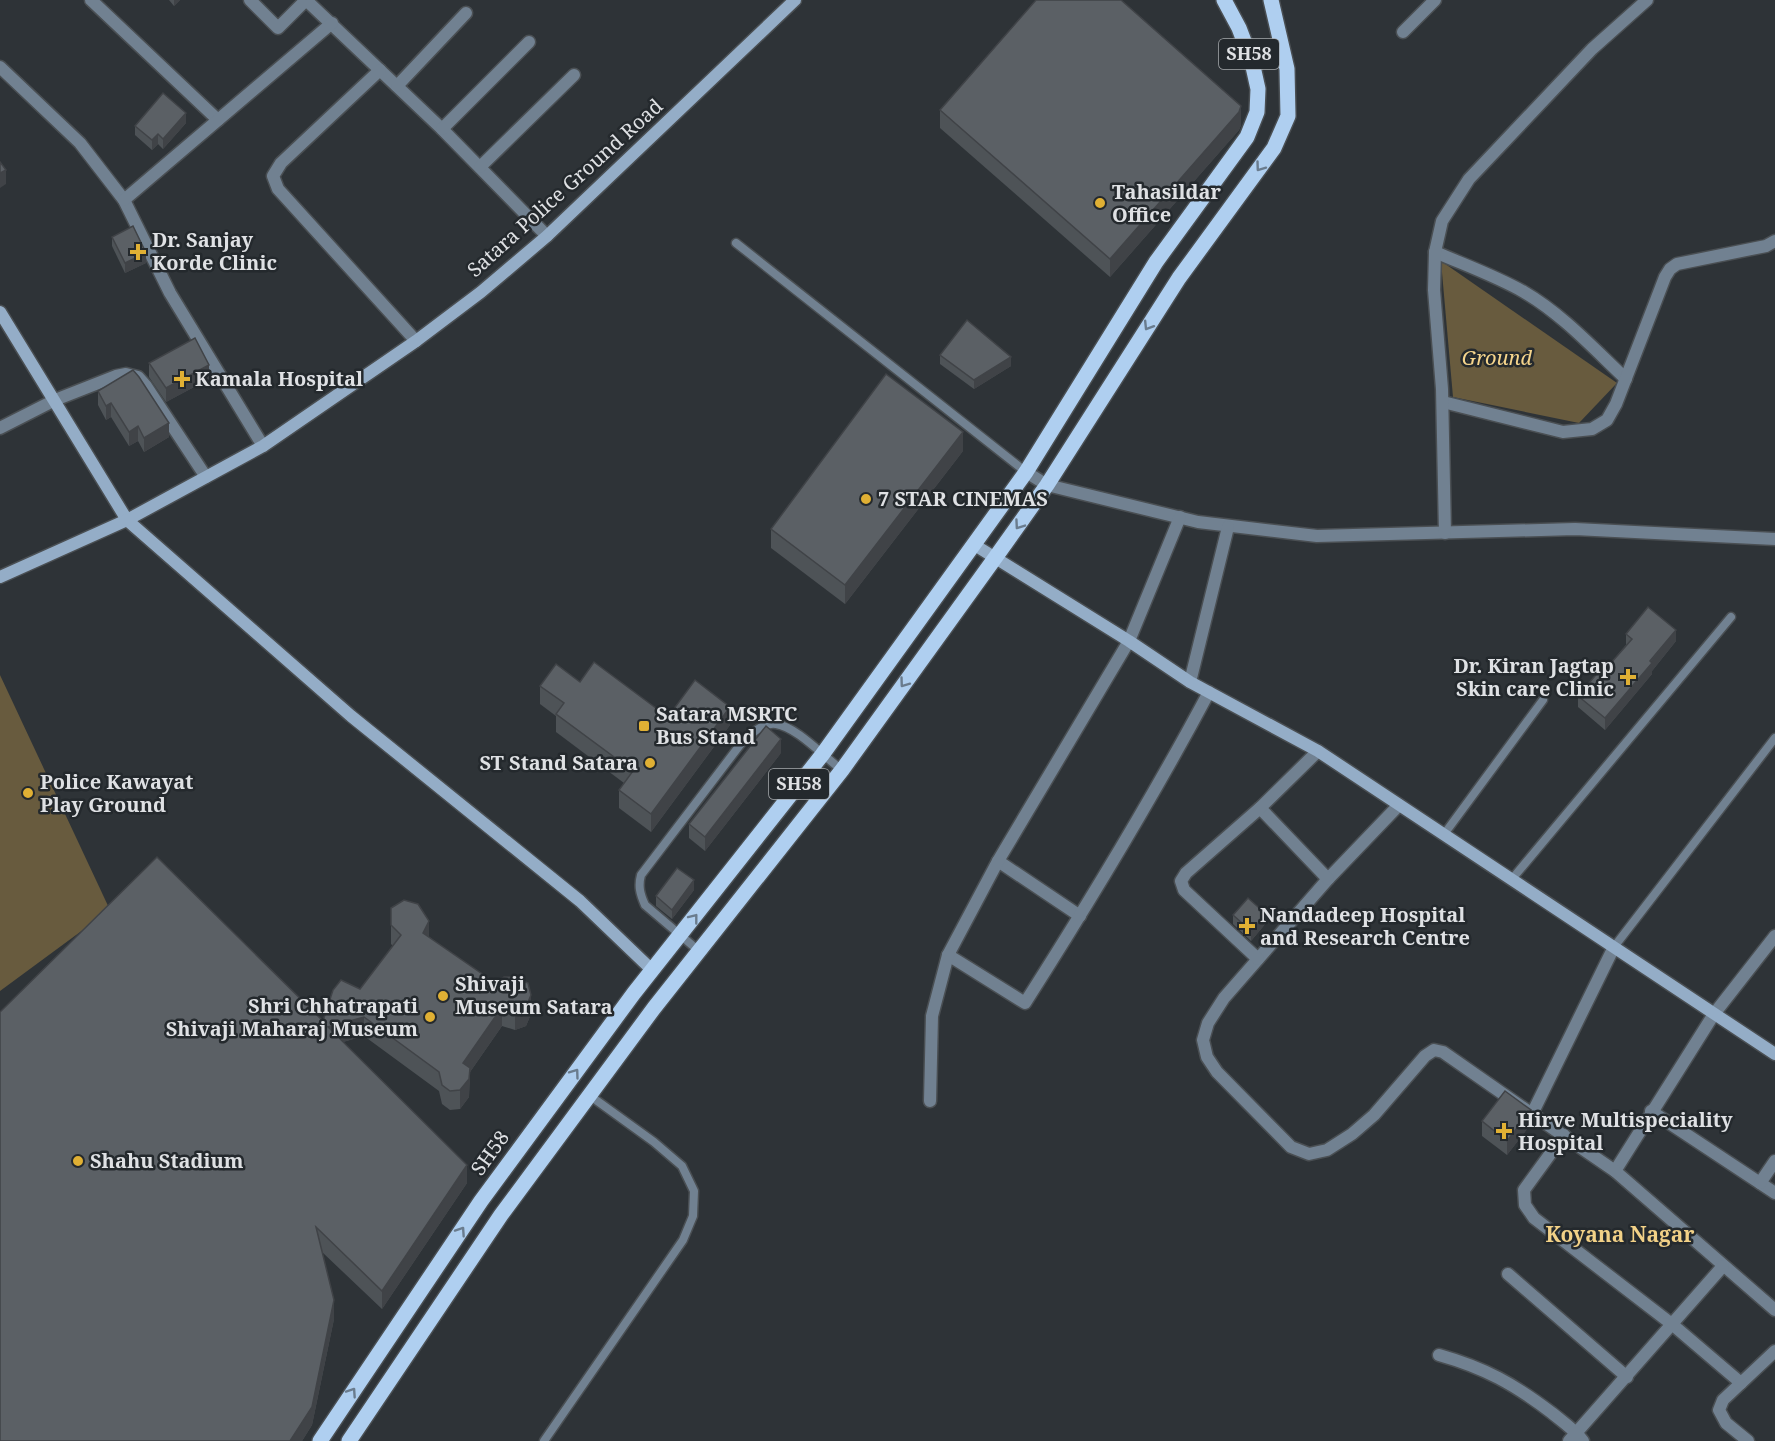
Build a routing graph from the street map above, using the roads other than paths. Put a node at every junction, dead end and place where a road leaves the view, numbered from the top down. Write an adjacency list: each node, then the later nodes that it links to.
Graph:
1 (91, 0): 20 (street)
2 (250, 0): 11 (street)
3 (795, 0): 26 (main road, Satara Police Ground Road)
4 (1224, 0): 12 (main road, SH58 / SH58)
5 (1233, 0): 12 (main road)
6 (1259, 0): 16 (main road)
7 (1270, 0): 16 (main road, SH58 / SH58)
8 (1435, 0): 13 (street)
9 (1647, 0): 29 (street)
10 (466, 13): 19 (street)
11 (332, 23): 17 (street); 20 (street)
12 (1239, 28): 24 (main road, SH58 / SH58)
13 (1403, 32)
14 (529, 42): 21 (street)
15 (0, 67): 23 (street)
16 (1287, 69): 25 (main road, SH58 / SH58, one-way to 25)
17 (380, 70): 19 (street); 31 (street)
18 (574, 75): 22 (street)
19 (397, 86): 21 (street)
20 (218, 120): 23 (street)
21 (442, 129): 22 (street)
22 (480, 167): 26 (street)
23 (124, 200): 36 (street)
24 (1201, 200): 25 (main road); 37 (main road, SH58 / SH58)
25 (1224, 216): 39 (main road, SH58 / SH58, one-way to 39)
26 (547, 236): 31 (main road, Satara Police Ground Road)
27 (1775, 241): 32 (street)
28 (736, 243): 37 (lane)
29 (1435, 252): 32 (street); 34 (street)
30 (2, 320): 33 (main road)
31 (416, 341): 36 (main road, Satara Police Ground Road)
32 (1626, 379): 34 (street)
33 (55, 400): 35 (street); 38 (street); 41 (main road)
34 (1443, 402): 43 (street)
35 (0, 428)
36 (262, 446): 38 (main road, Satara Police Ground Road)
37 (1026, 472): 39 (street); 45 (main road, SH58 / SH58)
38 (206, 477): 41 (main road, Satara Police Ground Road)
39 (1047, 485): 40 (street); 46 (main road, SH58 / SH58, one-way to 46)
40 (1180, 517): 42 (street); 49 (street)
41 (127, 520): 47 (main road, Satara Police Ground Road); 70 (main road)
42 (1228, 527): 43 (street); 50 (street)
43 (1445, 533): 44 (street)
44 (1775, 539)
45 (973, 544): 46 (main road); 55 (main road, SH58 / SH58)
46 (995, 558): 49 (main road); 56 (main road, SH58 / SH58, one-way to 56)
47 (0, 577)
48 (1731, 617): 62 (lane)
49 (1129, 641): 50 (main road); 60 (street)
50 (1190, 682): 51 (main road)
51 (1209, 692): 54 (main road); 63 (street)
52 (1543, 700): 59 (lane)
53 (1775, 738): 66 (lane)
54 (1318, 751): 57 (main road); 58 (street)
55 (822, 755): 56 (lane); 64 (main road, SH58 / SH58, one-way to 55); 64 (lane)
56 (842, 770): 67 (main road, SH58 / SH58)
57 (1399, 805): 59 (main road); 61 (street)
58 (1260, 808): 61 (street); 69 (street)
59 (1445, 833): 62 (main road)
60 (998, 861): 63 (street); 68 (street)
61 (1328, 879): 69 (street)
62 (1512, 879): 66 (main road)
63 (1080, 916): 68 (street)
64 (680, 935): 67 (lane); 70 (main road, SH58 / SH58)
65 (1775, 936): 71 (street)
66 (1614, 947): 71 (main road); 76 (street)
67 (699, 951): 73 (main road, SH58 / SH58)
68 (948, 955): 74 (street)
69 (1258, 959): 76 (street)
70 (652, 970): 84 (main road, SH58 / SH58, one-way to 70)
71 (1714, 1014): 72 (main road); 75 (street)
72 (1775, 1054)
73 (589, 1095): 85 (main road, SH58 / SH58); 95 (lane)
74 (930, 1101)
75 (1651, 1111): 79 (street); 80 (street)
76 (1532, 1114): 77 (street)
77 (1564, 1135): 79 (street); 87 (street)
78 (1775, 1161): 80 (street)
79 (1615, 1171): 82 (street)
80 (1760, 1183): 81 (street)
81 (1775, 1193)
82 (1723, 1266): 86 (street); 87 (street)
83 (1508, 1274): 90 (street)
84 (417, 1296): 85 (main road); 93 (main road, SH58 / SH58, one-way to 84)
85 (438, 1310): 94 (main road, SH58 / SH58)
86 (1775, 1310)
87 (1672, 1325): 90 (street); 91 (street)
88 (1775, 1352): 91 (street)
89 (1439, 1355): 92 (street)
90 (1627, 1377): 92 (street)
91 (1741, 1383): 96 (street)
92 (1576, 1438)
93 (320, 1441)
94 (349, 1441)
95 (544, 1441)
96 (1748, 1441)

